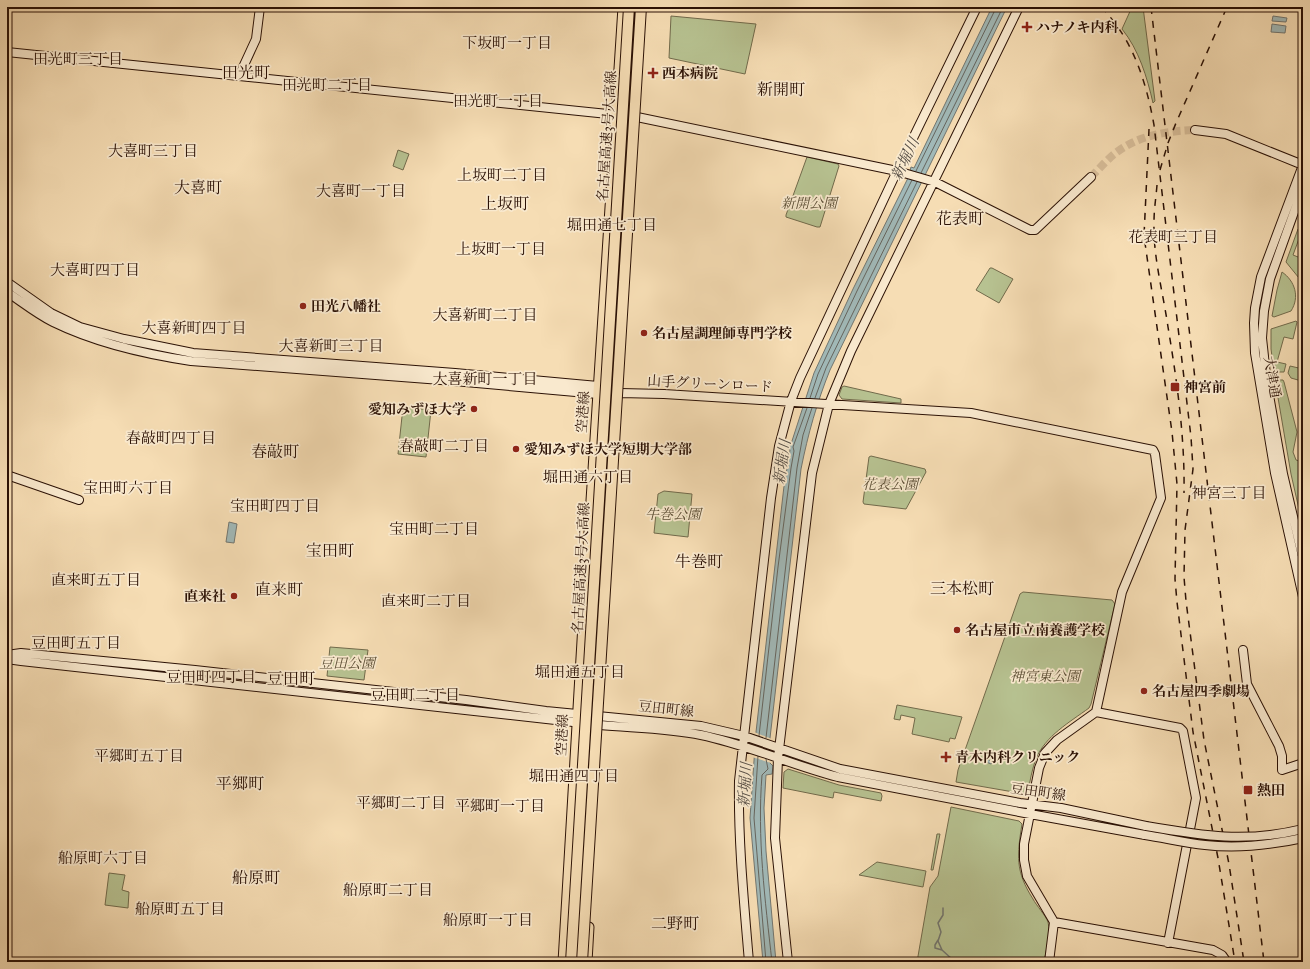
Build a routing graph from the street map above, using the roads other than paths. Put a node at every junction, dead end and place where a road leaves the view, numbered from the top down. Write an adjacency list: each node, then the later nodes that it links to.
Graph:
1 (260, 7): 10 (street)
2 (623, 7): 11 (main road, 空港線)
3 (629, 7): 21 (highway, 名古屋高速3号大高線, bridge)
4 (634, 7): 21 (highway)
5 (641, 7): 45 (highway, 名古屋高速3号大高線, bridge)
6 (644, 7): 12 (main road)
7 (978, 7): 15 (street)
8 (1019, 7): 17 (street)
9 (7, 52): 10 (street)
10 (239, 76): 11 (street)
11 (616, 114): 12 (street); 22 (main road, 空港線)
12 (638, 117): 15 (street); 23 (main road)
13 (1195, 130): 14 (street)
14 (1303, 165): 30 (street, 大津通)
15 (897, 171): 17 (street); 24 (street)
16 (1091, 177): 17 (street)
17 (931, 181): 25 (street)
18 (1303, 187): 29 (street, 大津通)
19 (7, 282): 22 (street, 山手グリーンロード)
20 (7, 292): 22 (street, 山手グリーンロード)
21 (612, 292): 49 (highway, 名古屋高速3号大高線, bridge)
22 (598, 390): 23 (street, 山手グリーンロード); 35 (main road, 空港線)
23 (620, 393): 24 (street, 山手グリーンロード); 26 (main road)
24 (795, 401): 25 (street, 山手グリーンロード); 37 (street)
25 (826, 404): 34 (street, 山手グリーンロード); 39 (street)
26 (618, 420): 36 (main road); 45 (highway, bridge)
27 (7, 475): 28 (street)
28 (79, 500)
29 (1303, 560)
30 (1303, 597)
31 (1243, 650): 40 (street)
32 (7, 655): 35 (street)
33 (7, 659): 35 (street)
34 (1096, 712): 41 (street); 47 (street)
35 (577, 718): 36 (street, 豆田町線); 48 (main road, 空港線)
36 (600, 720): 37 (street, 豆田町線); 38 (street, 豆田町線); 51 (main road)
37 (747, 737): 38 (street); 39 (street, 豆田町線)
38 (746, 747): 39 (street, 豆田町線); 52 (street)
39 (775, 752): 41 (street, 豆田町線); 42 (street, 豆田町線); 53 (street)
40 (1303, 763)
41 (1032, 804): 42 (street); 43 (street, 豆田町線, bridge)
42 (1030, 814): 44 (street, 豆田町線, bridge); 46 (street)
43 (1303, 829)
44 (1303, 838)
45 (588, 862): 50 (highway, 名古屋高速3号大高線, bridge)
46 (1054, 922): 47 (street); 54 (street)
47 (1168, 943): 55 (street)
48 (563, 962)
49 (571, 962)
50 (582, 962)
51 (587, 962)
52 (749, 962)
53 (788, 962)
54 (1048, 962)
55 (1227, 962)

